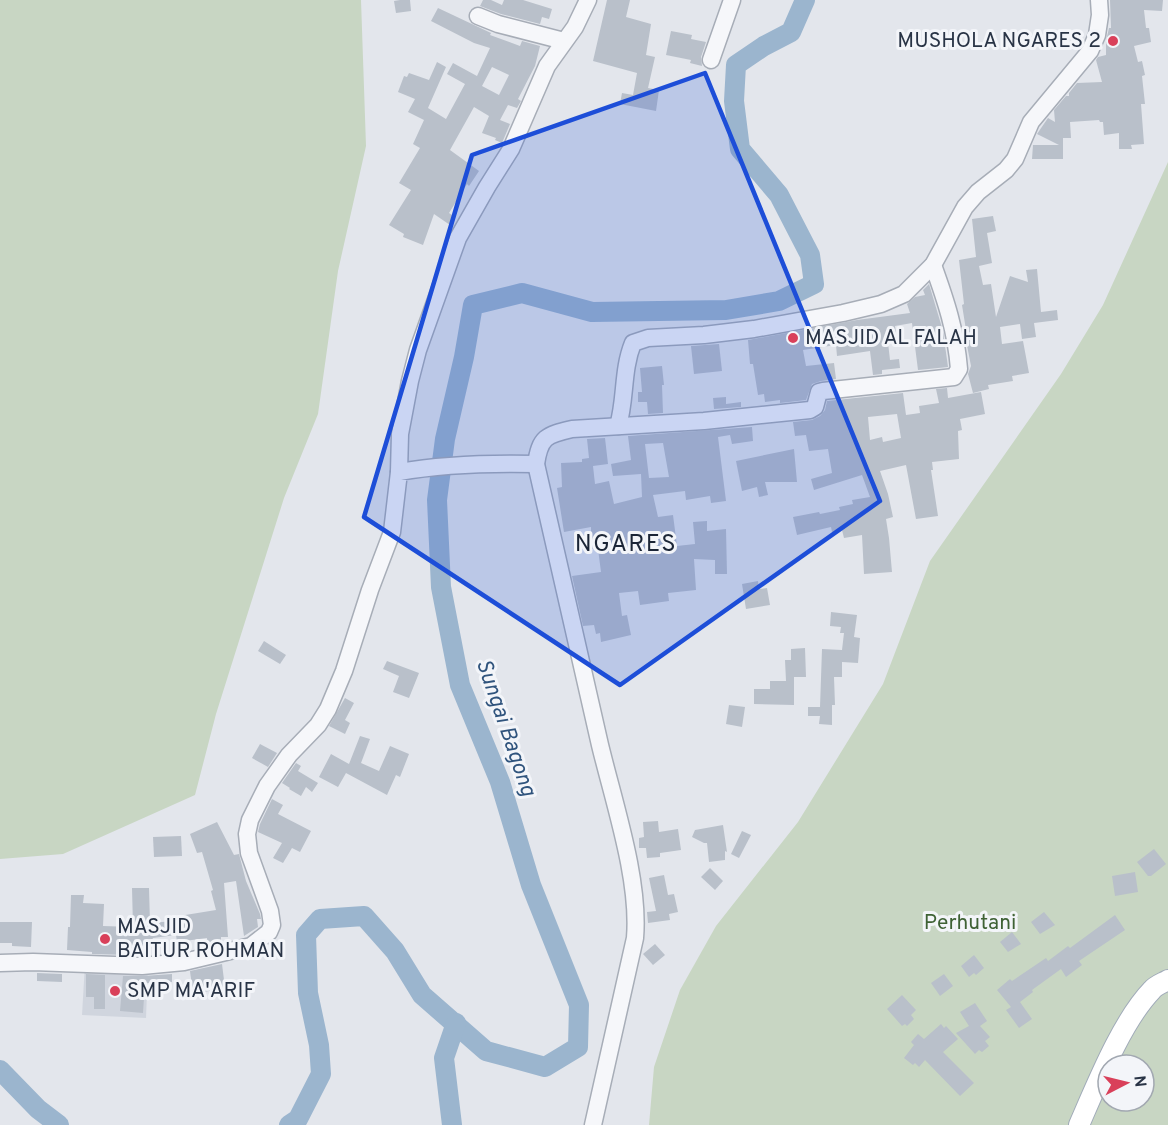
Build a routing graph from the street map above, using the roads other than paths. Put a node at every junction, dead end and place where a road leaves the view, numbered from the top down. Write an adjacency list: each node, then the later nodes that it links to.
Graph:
1 (588, 0): 5 (street)
2 (732, 0): 6 (street)
3 (1099, 0): 7 (street)
4 (478, 16): 5 (street)
5 (564, 41): 10 (street)
6 (711, 60)
7 (933, 265): 8 (street); 8 (street)
8 (618, 426): 9 (street)
9 (536, 464): 10 (street); 13 (street)
10 (399, 472): 11 (street)
11 (0, 963)
12 (1168, 980): 14 (main road)
13 (593, 1125)
14 (1079, 1125)

